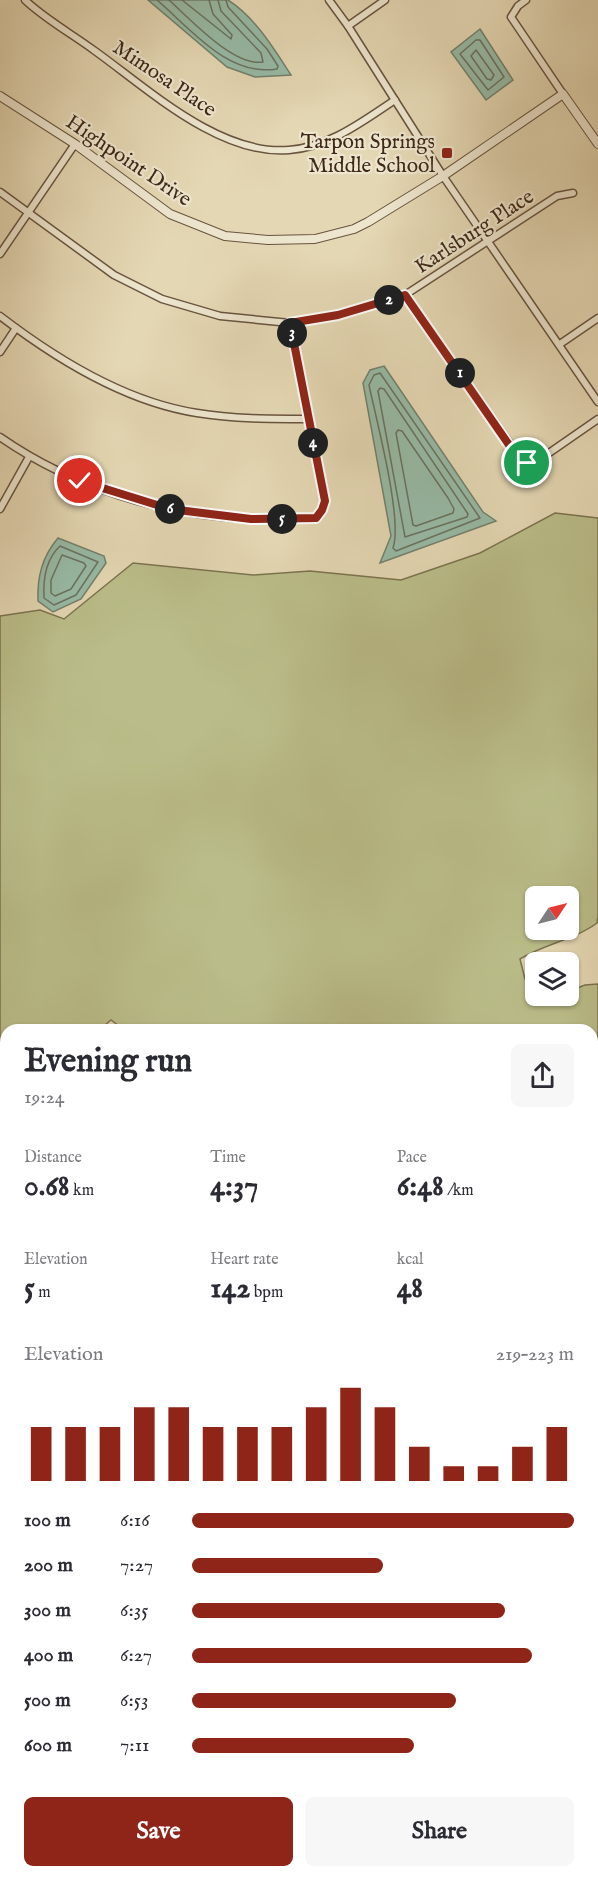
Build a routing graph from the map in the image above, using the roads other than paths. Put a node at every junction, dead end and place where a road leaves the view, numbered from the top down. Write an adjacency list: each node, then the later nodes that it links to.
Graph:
1 (25, 0): 8 (street, Mimosa Place)
2 (328, 0): 5 (street)
3 (385, 0): 5 (street)
4 (526, 0): 6 (street)
5 (348, 26): 8 (street)
6 (563, 94): 10 (street); 11 (street, Highpoint Drive)
7 (0, 96): 9 (street, Highpoint Drive)
8 (395, 100): 11 (street)
9 (75, 144): 11 (street, Highpoint Drive); 14 (street)
10 (598, 144)
11 (443, 176): 15 (street)
12 (0, 192): 14 (street, Karlsburg Place)
13 (573, 193): 15 (street, Karlsburg Place)
14 (29, 212): 16 (street); 20 (street, Karlsburg Place)
15 (488, 243): 17 (street, Karlsburg Place); 22 (street)
16 (0, 254)
17 (405, 295): 20 (street, Karlsburg Place); 26 (street)
18 (0, 316): 21 (street)
19 (598, 318): 22 (street)
20 (290, 323): 25 (street)
21 (16, 328): 23 (street); 25 (street)
22 (560, 344): 24 (street)
23 (0, 352)
24 (598, 402)
25 (307, 419): 28 (street)
26 (598, 419)
27 (0, 437): 28 (street)
28 (29, 458): 29 (street)
29 (0, 509)

